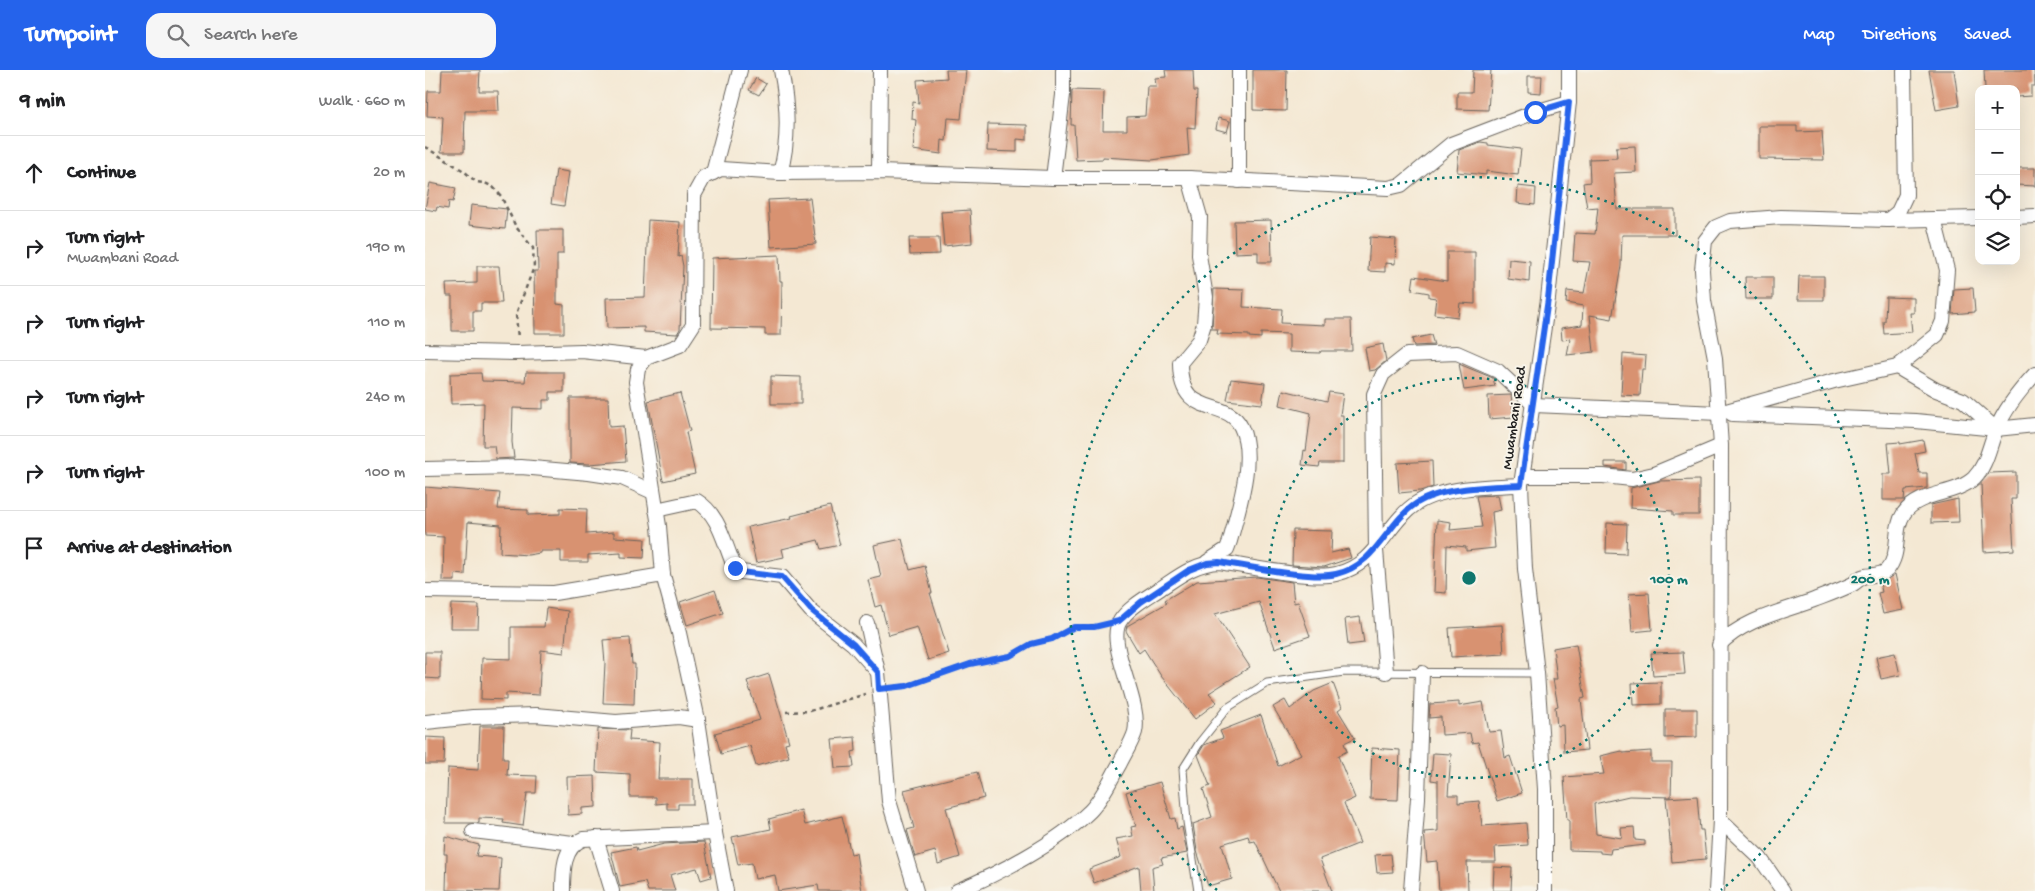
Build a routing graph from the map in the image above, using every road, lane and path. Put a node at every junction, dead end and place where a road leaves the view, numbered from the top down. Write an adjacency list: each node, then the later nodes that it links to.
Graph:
1 (740, 70): 11 (street)
2 (781, 70): 12 (street)
3 (880, 70): 10 (street)
4 (1063, 70): 13 (street)
5 (1239, 70): 15 (street)
6 (1569, 70): 8 (street, Mwambani Road)
7 (1905, 70): 20 (street)
8 (1569, 102): 15 (street); 26 (street, Mwambani Road)
9 (425, 147): 22 (path)
10 (879, 172): 12 (street); 13 (street)
11 (713, 173): 12 (street); 23 (street)
12 (780, 173)
13 (1053, 178): 14 (street)
14 (1189, 178): 15 (street); 36 (street)
15 (1239, 181)
16 (2035, 216): 17 (street)
17 (2020, 217)
18 (1975, 218): 19 (street)
19 (1934, 219): 20 (street); 24 (street)
20 (1888, 220): 27 (street)
21 (425, 351): 22 (street)
22 (517, 354): 23 (street)
23 (647, 358): 33 (street)
24 (1897, 367): 27 (street); 29 (street)
25 (2035, 374): 29 (street)
26 (1533, 405): 27 (street); 32 (street, Mwambani Road); 35 (street)
27 (1719, 413): 29 (street); 30 (street)
28 (2035, 425): 29 (street)
29 (1996, 429): 41 (street)
30 (1721, 446): 32 (street); 41 (street)
31 (425, 469): 33 (street)
32 (1522, 481): 35 (street); 45 (street, Mwambani Road)
33 (653, 492): 34 (street)
34 (656, 510): 37 (street); 42 (street)
35 (1377, 550): 36 (street); 43 (street)
36 (1207, 563): 39 (street)
37 (663, 576): 38 (street); 48 (street)
38 (425, 590)
39 (1119, 621): 46 (path); 59 (street)
40 (867, 623): 42 (street)
41 (1719, 645): 50 (street)
42 (878, 672): 46 (street)
43 (1386, 672): 44 (lane); 60 (lane)
44 (1422, 673): 45 (lane); 61 (street)
45 (1537, 673): 62 (street, Mwambani Road)
46 (879, 689): 47 (path); 58 (street)
47 (786, 712)
48 (698, 720): 49 (street); 52 (street)
49 (426, 722)
50 (1720, 820): 63 (street); 64 (street)
51 (473, 831): 54 (street)
52 (715, 833): 53 (street); 57 (street)
53 (596, 838): 54 (street); 56 (street)
54 (573, 843): 55 (street)
55 (563, 891)
56 (612, 891)
57 (726, 891)
58 (916, 891)
59 (957, 891)
60 (1198, 891)
61 (1411, 891)
62 (1545, 891)
63 (1716, 891)
64 (1783, 891)

